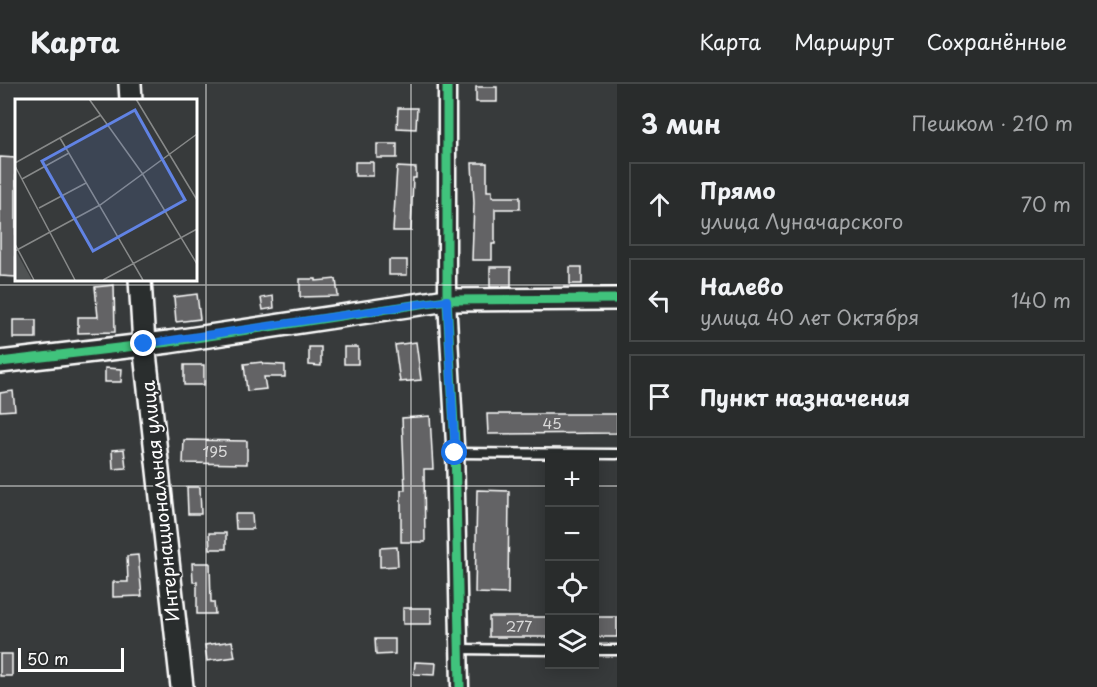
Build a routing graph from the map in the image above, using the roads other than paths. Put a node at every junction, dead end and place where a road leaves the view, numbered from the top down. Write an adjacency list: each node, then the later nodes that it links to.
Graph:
1 (130, 84): 3 (street)
2 (447, 84): 6 (street)
3 (131, 99)
4 (140, 280): 7 (street, Интернациональная улица)
5 (617, 299): 6 (street)
6 (447, 300): 7 (street); 9 (street)
7 (144, 344): 8 (street); 15 (street, Интернациональная улица)
8 (0, 362)
9 (455, 453): 10 (lane); 11 (street)
10 (617, 453)
11 (458, 649): 12 (lane); 16 (street)
12 (545, 650)
13 (599, 650): 14 (lane)
14 (617, 650)
15 (182, 687)
16 (460, 687)

